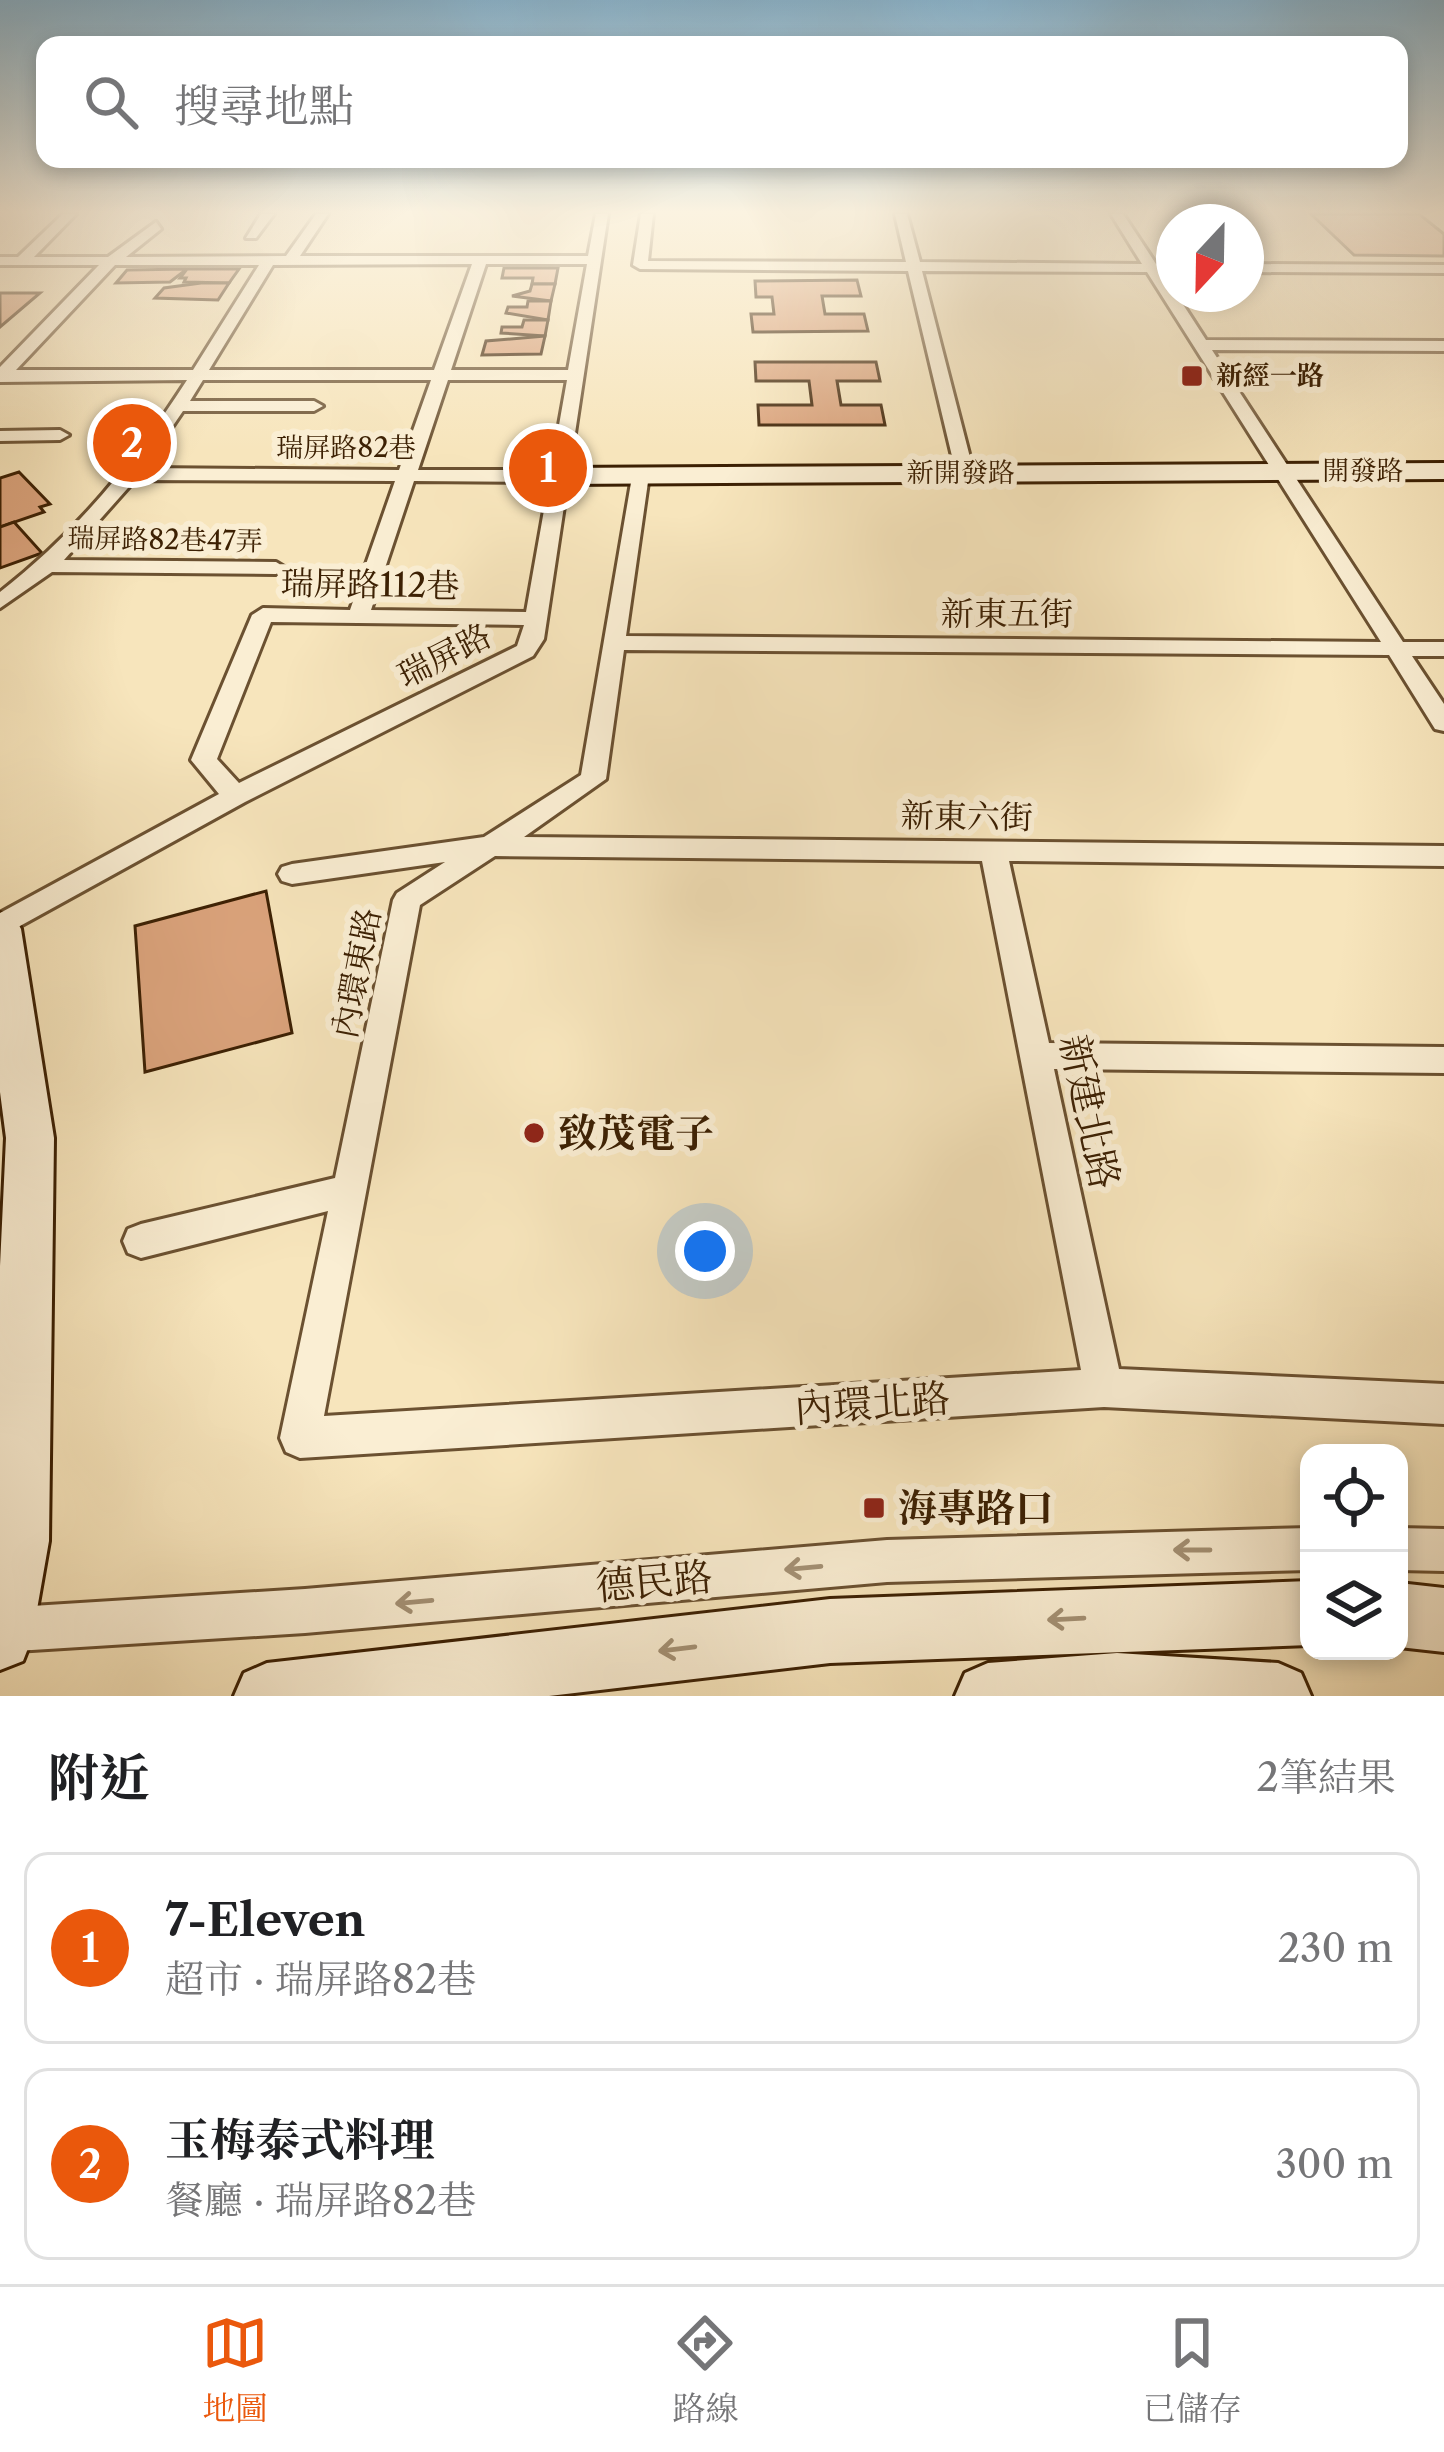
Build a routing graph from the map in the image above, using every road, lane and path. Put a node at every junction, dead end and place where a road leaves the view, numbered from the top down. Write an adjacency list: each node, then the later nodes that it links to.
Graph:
1 (80, 293): 12 (street)
2 (248, 293): 9 (street)
3 (468, 293): 10 (street)
4 (589, 293): 11 (street, 瑞屏路)
5 (920, 293): 19 (street)
6 (1168, 293): 7 (street)
7 (1202, 345): 8 (street); 17 (street)
8 (1444, 346)
9 (198, 374): 10 (street); 12 (street); 13 (street)
10 (439, 374): 11 (street); 21 (street)
11 (576, 375): 22 (street, 瑞屏路)
12 (1, 376)
13 (178, 406): 14 (street); 20 (street)
14 (314, 406)
15 (60, 435): 16 (street)
16 (0, 436)
17 (1282, 471): 18 (street, 開發路); 19 (street, 新開發路); 30 (street)
18 (1444, 471)
19 (965, 473): 23 (street, 新開發路)
20 (132, 474): 21 (street, 瑞屏路82巷); 24 (street)
21 (406, 475): 22 (street, 瑞屏路82巷); 27 (street)
22 (560, 476): 23 (street, 新開發路); 28 (street, 瑞屏路)
23 (640, 476): 29 (street, 內環東路)
24 (52, 566): 25 (street, 瑞屏路82巷47弄); 26 (street)
25 (276, 568)
26 (0, 602)
27 (358, 616): 28 (street, 瑞屏路112巷); 33 (street, 瑞屏路112巷)
28 (536, 620): 33 (street, 瑞屏路)
29 (617, 643): 30 (street, 新東五街); 34 (street, 內環東路)
30 (1396, 649): 31 (street, 新東五街); 32 (street)
31 (1444, 650)
32 (1444, 723)
33 (236, 796): 38 (street, 瑞屏路)
34 (488, 846): 35 (street, 新東六街); 37 (street, 新東六街); 41 (street, 內環東路)
35 (994, 853): 36 (street, 新東六街); 39 (street, 新建北路)
36 (1444, 856)
37 (292, 874)
38 (0, 928): 52 (street)
39 (1035, 1056): 40 (street); 43 (street, 新建北路)
40 (1444, 1060)
41 (350, 1190): 42 (street); 45 (street, 內環東路)
42 (141, 1240)
43 (1104, 1388): 44 (street, 內環北路); 45 (street, 內環北路)
44 (1444, 1404)
45 (300, 1438)
46 (1300, 1549): 52 (street, 德民路, one-way to 52)
47 (1408, 1549): 48 (street)
48 (1444, 1550)
49 (1300, 1613): 53 (street, 德民路, one-way to 53)
50 (1408, 1616): 51 (street)
51 (1444, 1620)
52 (0, 1633)
53 (267, 1696)
54 (988, 1696): 55 (street)
55 (1278, 1696)

